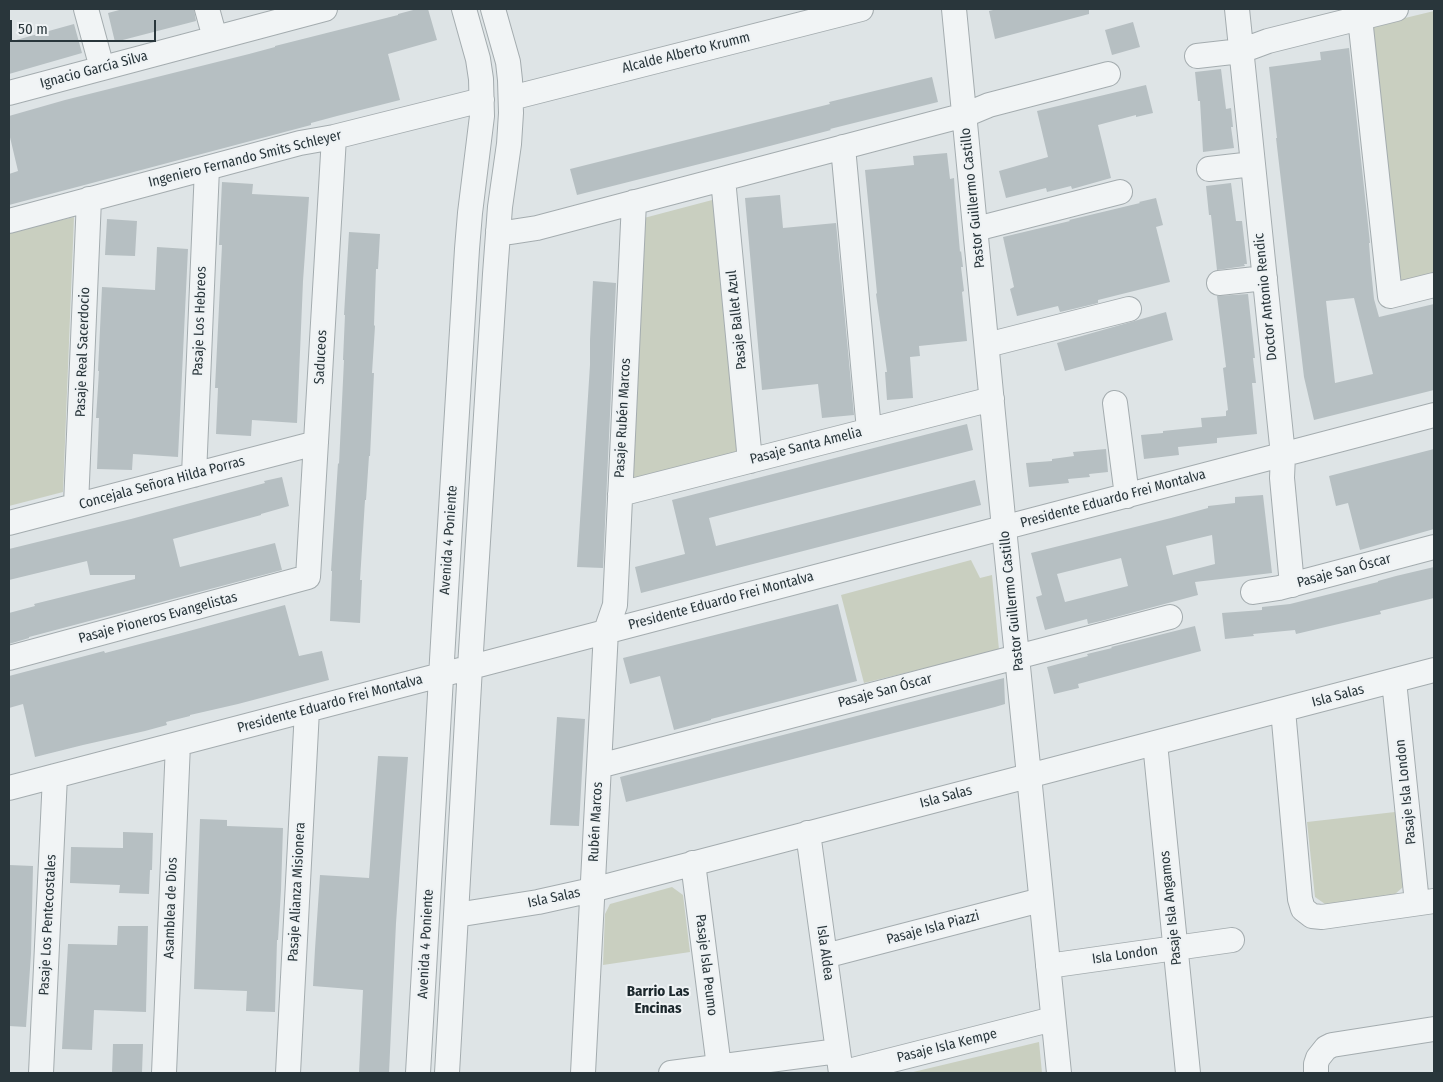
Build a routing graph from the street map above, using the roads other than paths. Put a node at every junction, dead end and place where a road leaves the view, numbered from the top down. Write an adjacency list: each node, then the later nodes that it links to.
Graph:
1 (86, 9): 14 (street)
2 (207, 9): 11 (street)
3 (325, 9): 11 (street, Ignacio García Silva)
4 (464, 9): 18 (street, Avenida 4 Poniente)
5 (494, 9): 17 (street, Avenida 4 Poniente)
6 (861, 9): 17 (street, Alcalde Alberto Krumm)
7 (954, 9): 19 (street, Pastor Guillermo Castillo)
8 (1237, 9): 12 (street, Doctor Antonio Rendic)
9 (1396, 9): 10 (street)
10 (1360, 18): 12 (street); 34 (street)
11 (215, 38): 14 (street, Ignacio García Silva)
12 (1241, 50): 13 (street); 22 (street, Doctor Antonio Rendic)
13 (1197, 56)
14 (102, 68): 16 (street, Ignacio García Silva)
15 (1108, 74): 19 (street)
16 (9, 93)
17 (511, 98): 31 (street, Avenida 4 Poniente)
18 (482, 100): 20 (street, Ingeniero Fernando Smits Schleyer); 60 (street, Avenida 4 Poniente)
19 (965, 115): 21 (street); 30 (street, Pastor Guillermo Castillo)
20 (334, 138): 23 (street, Ingeniero Fernando Smits Schleyer); 41 (street, Saduceos)
21 (843, 147): 25 (street); 40 (street)
22 (1253, 164): 24 (street); 32 (street, Doctor Antonio Rendic)
23 (207, 168): 27 (street, Ingeniero Fernando Smits Schleyer); 44 (street, Pasaje Los Hebreos)
24 (1209, 169)
25 (723, 179): 28 (street); 43 (street, Pasaje Ballet Azul)
26 (1120, 192): 30 (street)
27 (89, 199): 29 (street, Ingeniero Fernando Smits Schleyer); 47 (street, Pasaje Real Sacerdocio)
28 (634, 202): 31 (street); 45 (street, Pasaje Rubén Marcos)
29 (9, 221)
30 (976, 229): 36 (street, Pastor Guillermo Castillo)
31 (498, 232): 58 (street, Avenida 4 Poniente)
32 (1265, 278): 33 (street); 42 (street, Doctor Antonio Rendic)
33 (1219, 283)
34 (1434, 284)
35 (1129, 309): 36 (street)
36 (987, 346): 37 (street, Pastor Guillermo Castillo)
37 (992, 399): 40 (street, Pasaje Santa Amelia); 49 (street, Pastor Guillermo Castillo)
38 (1115, 403): 46 (street)
39 (1434, 416): 42 (street, Presidente Eduardo Frei Montalva)
40 (869, 430): 43 (street, Pasaje Santa Amelia)
41 (316, 443): 44 (street, Concejala Señora Hilda Porras); 51 (street, Saduceos)
42 (1283, 455): 46 (street, Presidente Eduardo Frei Montalva); 52 (street, Doctor Antonio Rendic)
43 (750, 461): 45 (street, Pasaje Santa Amelia)
44 (194, 475): 47 (street, Concejala Señora Hilda Porras)
45 (620, 494): 55 (street, Pasaje Rubén Marcos)
46 (1127, 496): 49 (street, Presidente Eduardo Frei Montalva)
47 (76, 505): 48 (street, Concejala Señora Hilda Porras)
48 (9, 523)
49 (1004, 528): 55 (street, Presidente Eduardo Frei Montalva); 56 (street, Pastor Guillermo Castillo)
50 (1434, 547): 52 (street, Pasaje San Óscar)
51 (308, 578): 57 (street, Pasaje Pioneros Evangelistas)
52 (1292, 585): 53 (street, Pasaje San Óscar)
53 (1253, 592)
54 (1170, 617): 56 (street, Pasaje San Óscar)
55 (606, 632): 58 (street, Presidente Eduardo Frei Montalva); 66 (street, Rubén Marcos)
56 (1018, 657): 66 (street, Pasaje San Óscar); 68 (street, Pastor Guillermo Castillo)
57 (9, 658)
58 (470, 667): 60 (street, Presidente Eduardo Frei Montalva); 75 (street, Avenida 4 Poniente)
59 (1434, 670): 61 (street, Isla Salas)
60 (441, 675): 62 (street, Presidente Eduardo Frei Montalva); 87 (street, Avenida 4 Poniente)
61 (1394, 681): 63 (street, Isla Salas); 74 (street, Pasaje Isla London)
62 (307, 710): 65 (street, Presidente Eduardo Frei Montalva); 86 (street, Pasaje Alianza Misionera)
63 (1283, 710): 64 (street, Isla Salas); 74 (street)
64 (1155, 743): 68 (street, Isla Salas); 77 (street, Pasaje Isla Angamos)
65 (178, 744): 67 (street, Presidente Eduardo Frei Montalva); 85 (street, Asamblea de Dios)
66 (599, 766): 72 (street, Rubén Marcos)
67 (55, 776): 69 (street, Presidente Eduardo Frei Montalva); 84 (street, Pasaje Los Pentecostales)
68 (1029, 776): 70 (street, Isla Salas); 73 (street, Pastor Guillermo Castillo)
69 (9, 788)
70 (808, 833): 71 (street, Isla Salas); 78 (street, Isla Aldea)
71 (693, 863): 72 (street, Isla Salas); 83 (street, Pasaje Isla Peumo)
72 (592, 890): 75 (street, Isla Salas); 89 (street, Rubén Marcos)
73 (1041, 900): 78 (street, Pasaje Isla Piazzi); 79 (street, Pastor Guillermo Castillo)
74 (1426, 902)
75 (456, 915): 88 (street, Avenida 4 Poniente)
76 (1232, 940): 77 (street, Isla London)
77 (1175, 948): 79 (street, Isla London); 92 (street, Pasaje Isla Angamos)
78 (825, 956): 82 (street, Isla Aldea)
79 (1048, 966): 80 (street, Pastor Guillermo Castillo)
80 (1053, 1019): 82 (street, Pasaje Isla Kempe); 91 (street, Pastor Guillermo Castillo)
81 (1434, 1029): 93 (street)
82 (840, 1066): 83 (street, Pasaje Isla Kempe)
83 (718, 1067): 90 (street, Pasaje Isla Kempe)
84 (41, 1073)
85 (164, 1073)
86 (288, 1073)
87 (418, 1073)
88 (447, 1073)
89 (583, 1073)
90 (671, 1073)
91 (1059, 1073)
92 (1188, 1073)
93 (1316, 1073)

